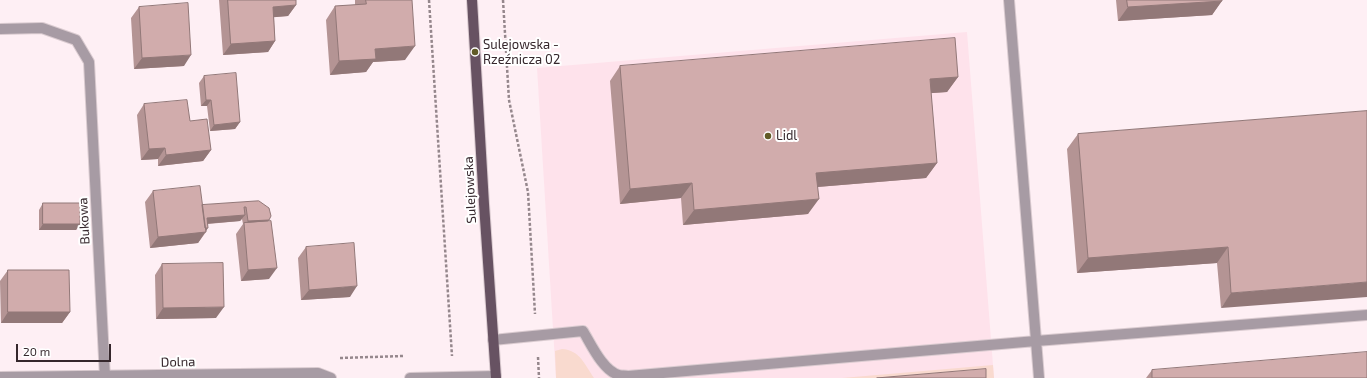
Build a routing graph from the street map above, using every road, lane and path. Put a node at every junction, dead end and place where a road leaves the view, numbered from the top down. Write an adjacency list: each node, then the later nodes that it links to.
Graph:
1 (429, 0): 12 (path)
2 (472, 0): 8 (main road, Sulejowska)
3 (503, 0): 7 (path)
4 (1009, 0): 9 (street)
5 (0, 29): 11 (street, Bukowa)
6 (1367, 315): 9 (street)
7 (536, 336): 8 (street); 9 (street); 16 (path)
8 (492, 340): 13 (main road, Sulejowska)
9 (1036, 341): 17 (street)
10 (0, 377): 11 (street, Dolna)
11 (105, 377): 14 (street, Dolna)
12 (454, 377): 13 (street); 15 (street)
13 (496, 377)
14 (331, 378)
15 (410, 378)
16 (539, 378)
17 (1039, 378)

